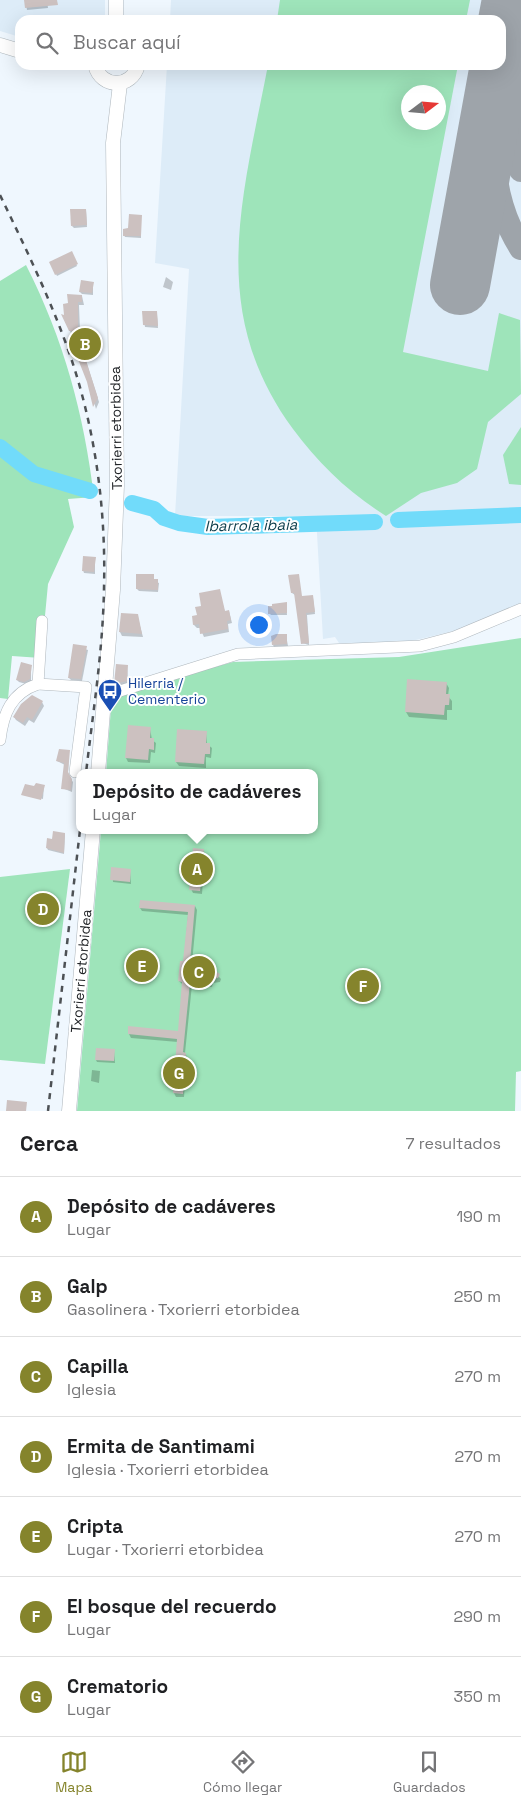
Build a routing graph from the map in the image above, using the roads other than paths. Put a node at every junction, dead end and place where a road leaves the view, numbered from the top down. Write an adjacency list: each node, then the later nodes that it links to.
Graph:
1 (116, 0): 2 (street)
2 (116, 15)
3 (0, 45): 4 (street)
4 (15, 50)
5 (98, 70): 7 (street)
6 (136, 70): 7 (street)
7 (120, 84): 11 (street, Txorierri etorbidea)
8 (521, 609): 11 (street)
9 (42, 622): 10 (street)
10 (38, 684): 12 (street); 14 (street)
11 (106, 693): 13 (street, Txorierri etorbidea)
12 (0, 740)
13 (98, 769)
14 (75, 772)
15 (93, 834): 16 (street, Txorierri etorbidea)
16 (68, 1111)

